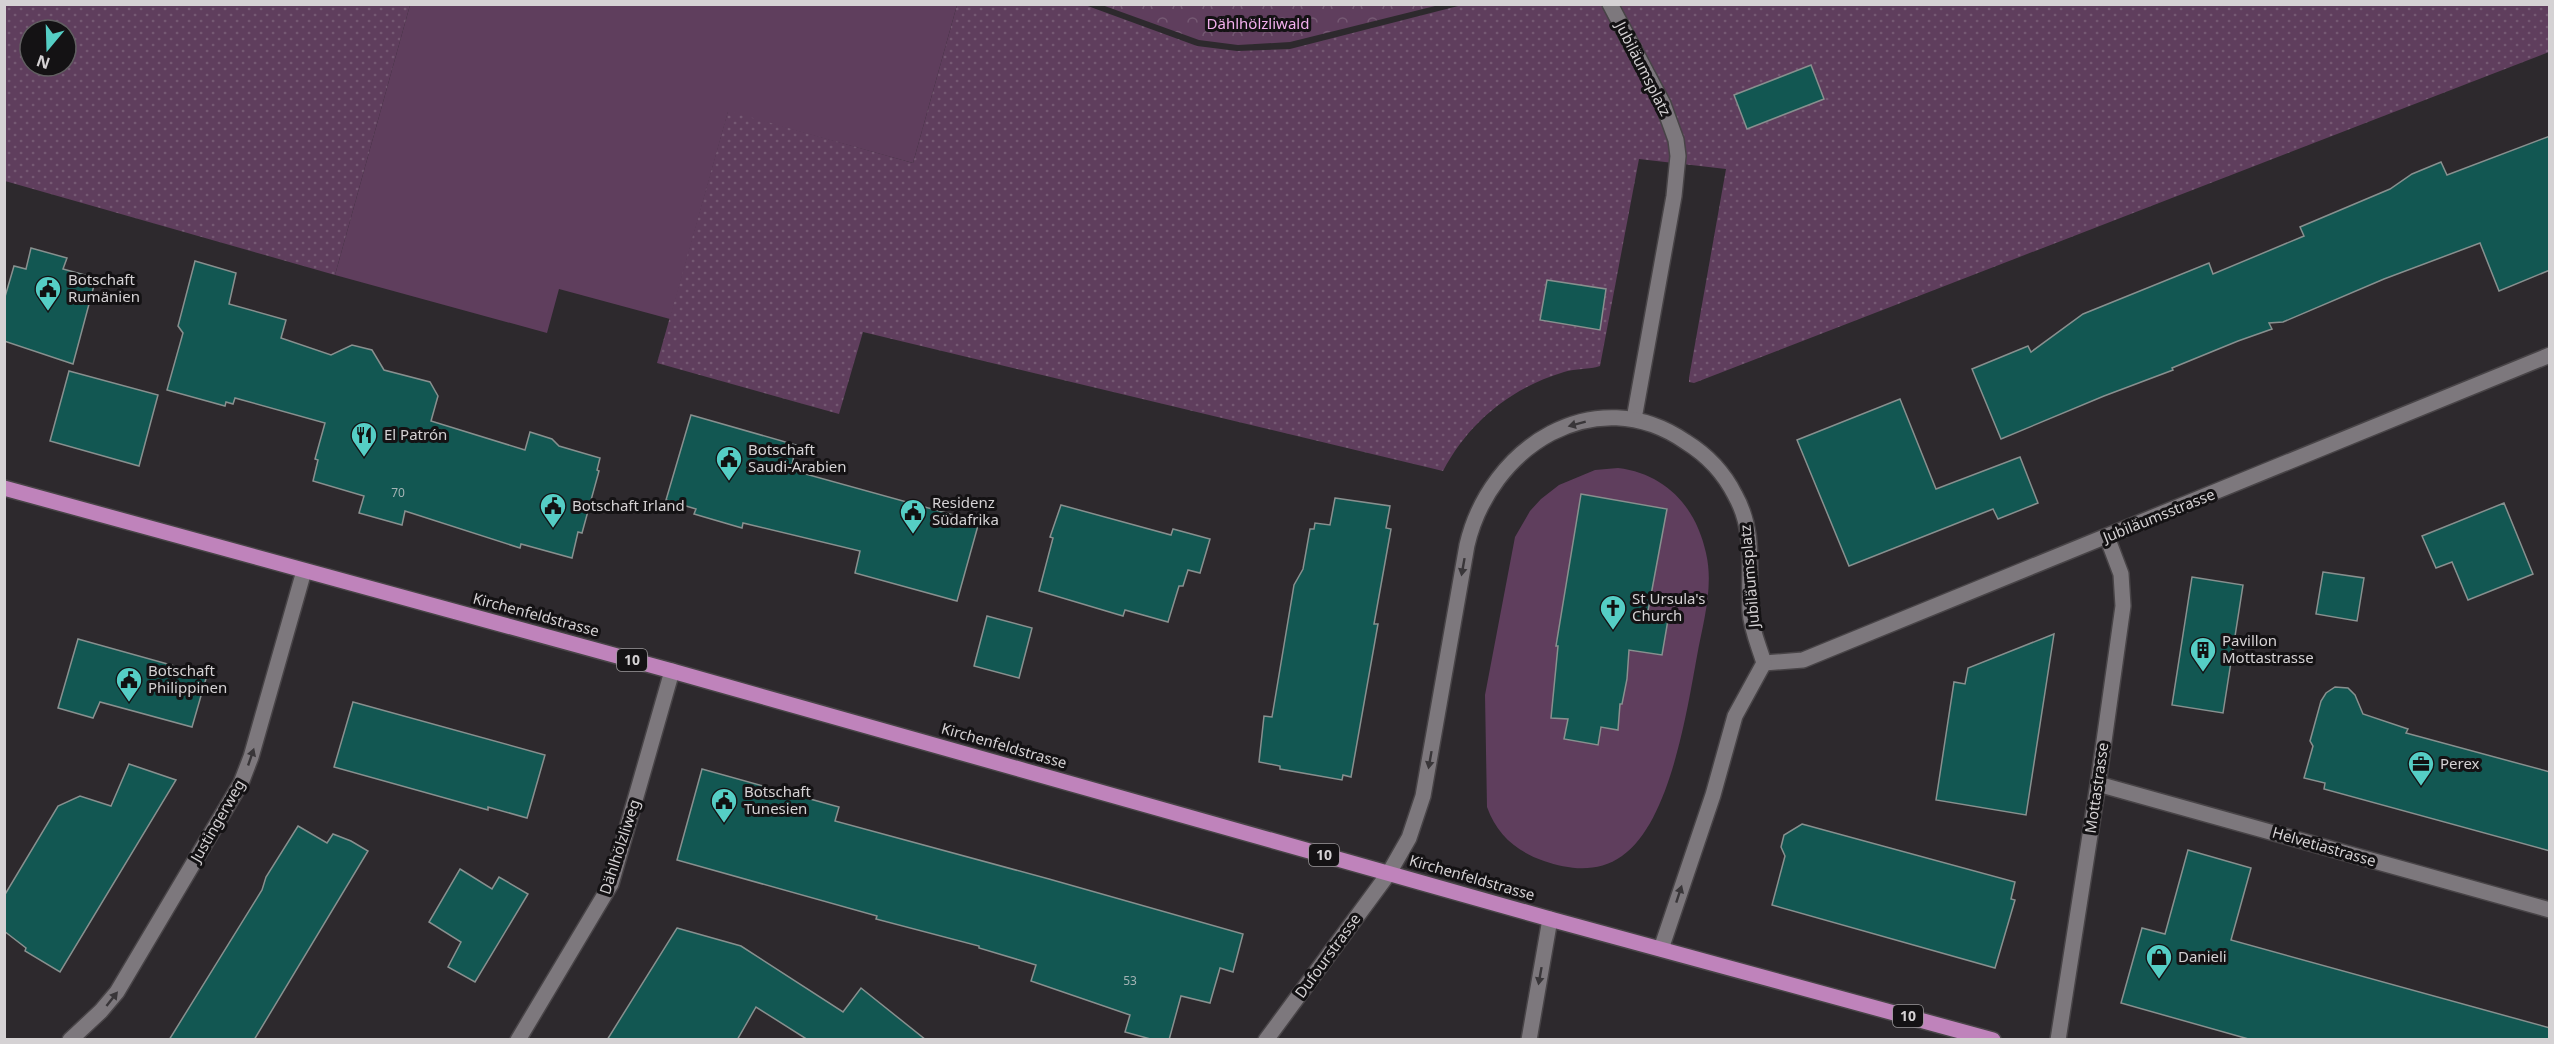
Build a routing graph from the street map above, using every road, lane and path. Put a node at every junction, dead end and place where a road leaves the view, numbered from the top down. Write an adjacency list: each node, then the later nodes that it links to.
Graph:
1 (1610, 4): 3 (street, Jubiläumsplatz)
2 (2550, 355): 5 (street, Jubiläumsstrasse)
3 (1634, 419): 7 (street, Jubiläumsplatz); 10 (street, Jubiläumsplatz, one-way to 10)
4 (4, 488): 6 (main road, Kirchenfeldstrasse / 10)
5 (2108, 537): 7 (street, Jubiläumsstrasse); 9 (street, Mottastrasse)
6 (304, 571): 8 (main road, Kirchenfeldstrasse / 10); 14 (street, Justingerweg, one-way to 6)
7 (1764, 663): 13 (street, one-way to 7)
8 (672, 671): 10 (main road, Kirchenfeldstrasse / 10); 15 (street, Dählhölzliweg)
9 (2098, 784): 11 (street, Helvetiastrasse); 19 (street, Mottastrasse)
10 (1389, 873): 12 (main road, Kirchenfeldstrasse / 10); 16 (street, Dufourstrasse)
11 (2550, 910)
12 (1550, 919): 13 (main road, Kirchenfeldstrasse / 10); 17 (street, one-way to 17)
13 (1661, 949): 18 (main road, Kirchenfeldstrasse / 10)
14 (70, 1040)
15 (518, 1040)
16 (1266, 1040)
17 (1529, 1040)
18 (1993, 1040)
19 (2058, 1040)

